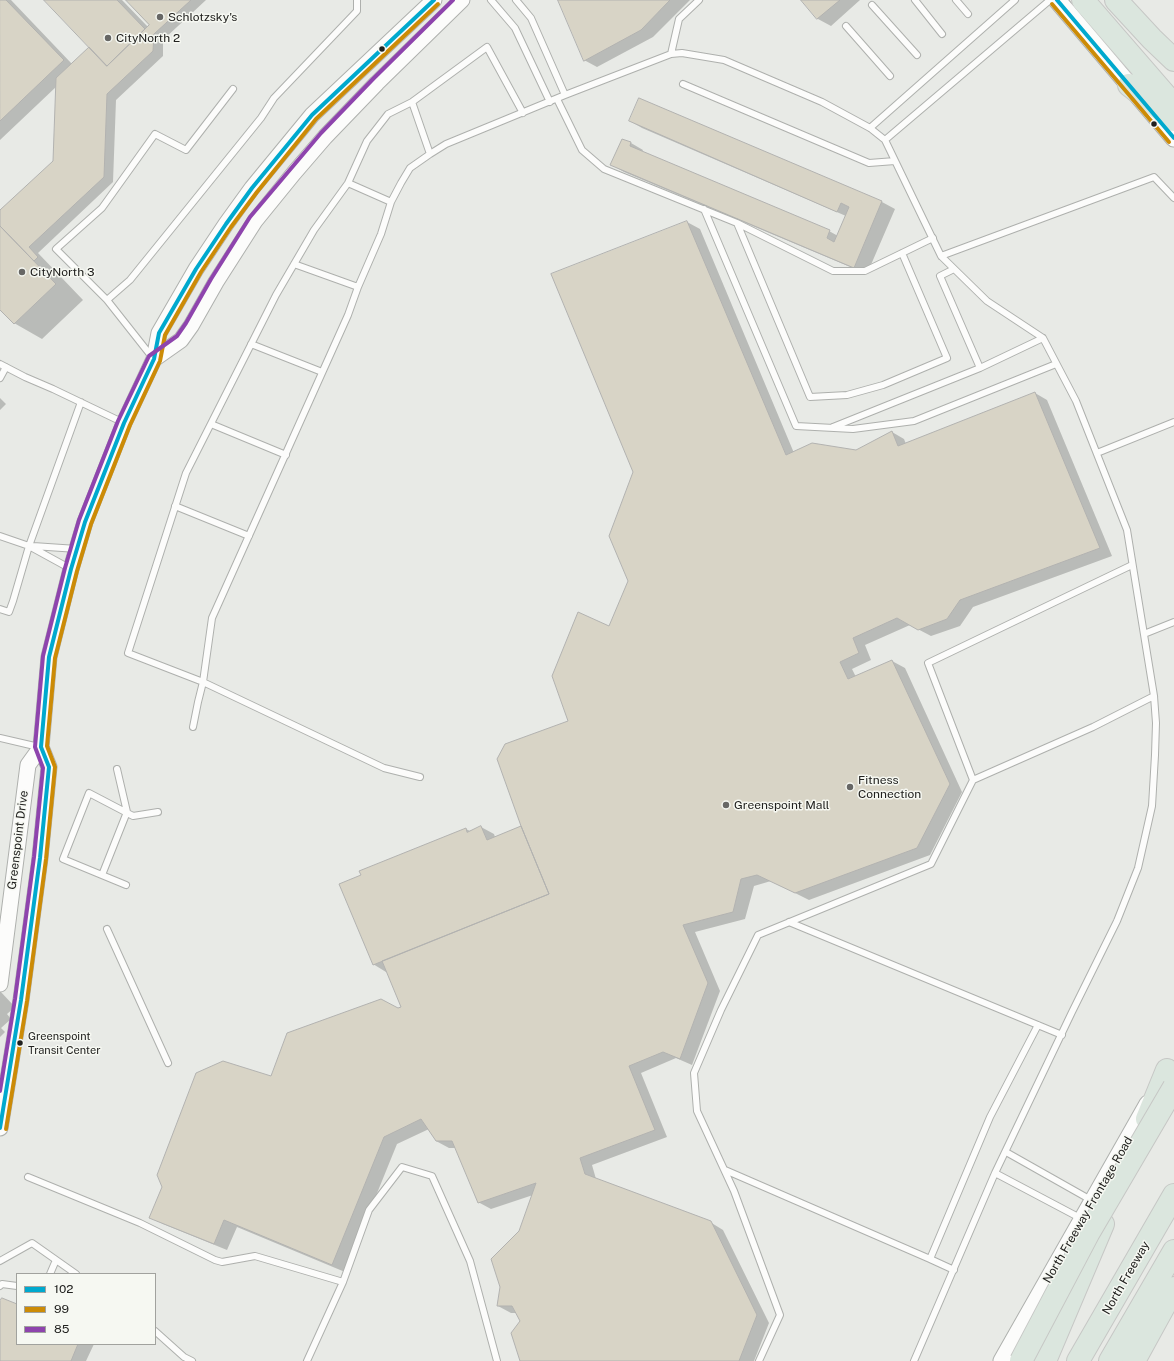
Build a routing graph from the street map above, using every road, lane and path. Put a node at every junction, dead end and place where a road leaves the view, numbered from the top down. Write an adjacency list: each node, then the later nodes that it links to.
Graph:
1 (357, 0): 48 (lane)
2 (434, 0): 51 (street, Greenspoint Drive)
3 (462, 0): 51 (street, Greenspoint Drive)
4 (491, 0): 28 (lane)
5 (516, 0): 25 (lane)
6 (699, 0): 18 (lane)
7 (914, 0): 17 (lane)
8 (956, 0): 15 (lane)
9 (1015, 0): 32 (lane)
10 (1050, 0): 34 (lane)
11 (1057, 0): 23 (main road)
12 (1082, 0): 29 (highway)
13 (1116, 0): 20 (highway)
14 (872, 5): 19 (lane)
15 (968, 14)
16 (846, 26): 21 (lane)
17 (942, 34)
18 (671, 54): 25 (lane); 32 (lane)
19 (916, 55)
20 (1174, 60)
21 (890, 76)
22 (683, 84): 36 (lane)
23 (1129, 85): 31 (highway); 33 (main road)
24 (233, 89): 48 (lane)
25 (565, 95): 26 (lane)
26 (557, 99): 28 (lane); 40 (lane)
27 (412, 102): 30 (lane); 35 (lane); 37 (lane)
28 (550, 102): 30 (lane)
29 (1174, 105)
30 (522, 113): 35 (lane)
31 (1174, 120)
32 (870, 128): 34 (lane)
33 (1174, 138)
34 (884, 140): 36 (lane)
35 (430, 154): 39 (lane)
36 (895, 161): 42 (lane)
37 (348, 183): 39 (lane); 45 (lane)
38 (1174, 198): 44 (lane)
39 (391, 202): 47 (lane)
40 (704, 209): 41 (lane); 61 (lane)
41 (737, 223): 43 (lane); 43 (lane)
42 (933, 238): 43 (lane); 44 (lane)
43 (902, 253)
44 (942, 256): 46 (lane)
45 (294, 264): 47 (lane); 50 (lane)
46 (954, 268): 49 (lane); 54 (lane)
47 (358, 288): 55 (lane)
48 (107, 300): 51 (lane)
49 (1043, 338): 52 (lane); 54 (lane)
50 (251, 344): 55 (lane); 60 (lane)
51 (154, 360): 58 (street, Greenspoint Drive)
52 (1056, 364): 61 (lane); 62 (lane)
53 (3, 366): 56 (lane); 57 (lane)
54 (980, 368): 61 (lane)
55 (322, 372): 63 (lane)
56 (0, 378)
57 (81, 402): 58 (lane); 67 (lane)
58 (124, 422): 68 (street, Greenspoint Drive)
59 (1174, 422): 62 (lane)
60 (211, 424): 63 (lane); 64 (lane)
61 (831, 428)
62 (1097, 453): 69 (lane)
63 (286, 455): 66 (lane)
64 (176, 506): 66 (lane); 74 (lane)
65 (0, 536): 67 (lane)
66 (249, 536): 74 (lane)
67 (29, 546): 68 (lane); 70 (lane); 71 (lane)
68 (77, 549): 70 (street, Greenspoint Drive)
69 (1132, 566): 73 (lane); 81 (lane)
70 (71, 569): 78 (street, Greenspoint Drive)
71 (0, 609)
72 (1174, 622): 73 (lane)
73 (1144, 634): 75 (lane)
74 (203, 682): 76 (lane); 80 (lane)
75 (1154, 696): 81 (lane); 90 (lane)
76 (193, 727)
77 (0, 738): 78 (lane)
78 (41, 747): 88 (street, Greenspoint Drive); 94 (street, Greenspoint Drive)
79 (116, 769): 82 (lane)
80 (420, 777)
81 (973, 780): 86 (lane)
82 (127, 812): 83 (lane); 84 (lane); 84 (lane)
83 (158, 812)
84 (102, 875): 85 (lane)
85 (126, 885)
86 (789, 922): 89 (lane); 96 (lane)
87 (107, 929): 91 (lane)
88 (0, 984)
89 (1038, 1025): 90 (lane); 103 (lane)
90 (1062, 1035): 95 (lane)
91 (168, 1063)
92 (1172, 1072): 100 (main road, North Freeway Frontage Road); 120 (highway, bridge); 122 (highway)
93 (1174, 1117): 121 (highway)
94 (0, 1128)
95 (1006, 1152): 97 (lane); 100 (lane)
96 (725, 1170): 103 (lane); 117 (lane)
97 (995, 1173): 101 (lane); 106 (lane)
98 (28, 1177): 109 (lane)
99 (1174, 1195): 123 (highway, North Freeway)
100 (1093, 1201): 101 (main road, North Freeway Frontage Road)
101 (1083, 1219): 119 (main road, North Freeway Frontage Road)
102 (1174, 1251): 124 (highway)
103 (930, 1259): 106 (lane)
104 (56, 1260): 105 (lane); 107 (lane); 108 (lane)
105 (0, 1261)
106 (954, 1270): 118 (lane)
107 (50, 1273)
108 (75, 1273)
109 (343, 1282): 115 (lane); 116 (lane)
110 (0, 1286): 111 (lane)
111 (16, 1286)
112 (1174, 1288): 125 (highway)
113 (156, 1332): 114 (lane)
114 (192, 1361)
115 (307, 1361)
116 (497, 1361)
117 (759, 1361)
118 (914, 1361)
119 (1002, 1361)
120 (1021, 1361)
121 (1031, 1361)
122 (1045, 1361)
123 (1078, 1361)
124 (1110, 1361)
125 (1134, 1361)

